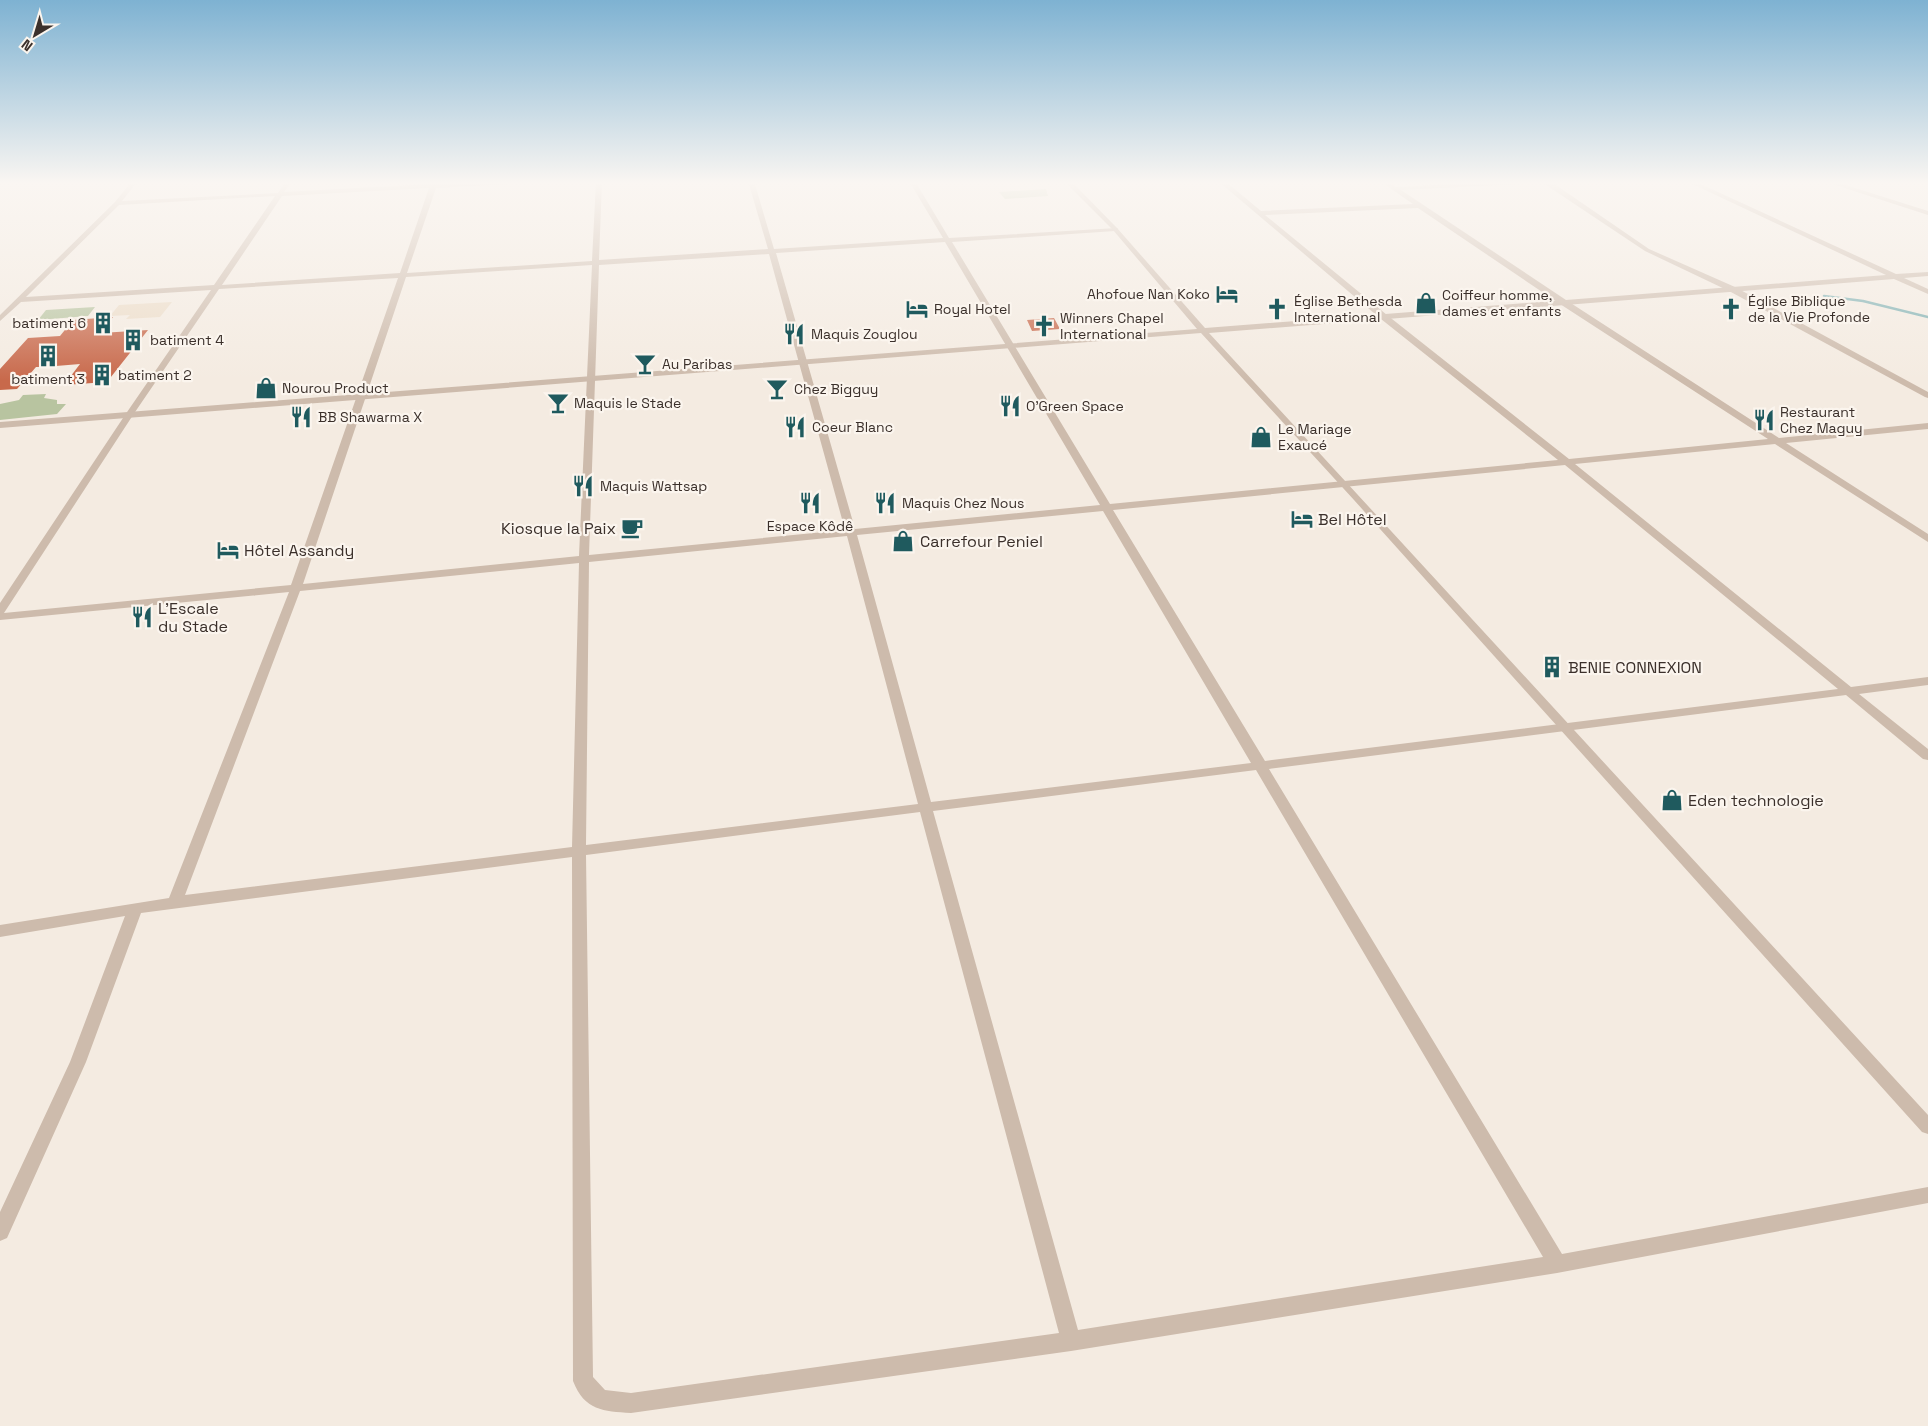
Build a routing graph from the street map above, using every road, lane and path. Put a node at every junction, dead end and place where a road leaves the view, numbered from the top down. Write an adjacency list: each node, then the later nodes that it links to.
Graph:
1 (72, 248): 21 (street)
2 (244, 248): 18 (street)
3 (412, 248): 16 (street)
4 (597, 248): 14 (street)
5 (770, 248): 13 (street)
6 (826, 248): 13 (street)
7 (952, 248): 26 (street)
8 (1131, 248): 25 (street)
9 (1300, 248): 23 (street)
10 (1480, 248): 22 (street)
11 (1643, 248): 19 (street)
12 (1832, 248): 17 (street)
13 (771, 251): 14 (street); 27 (street)
14 (596, 262): 16 (street); 28 (street)
15 (1928, 274): 17 (street)
16 (403, 275): 18 (street); 30 (street)
17 (1895, 277): 19 (street); 20 (street)
18 (216, 287): 21 (street); 31 (street)
19 (1732, 289): 22 (street); 29 (street)
20 (1928, 292)
21 (20, 300): 24 (street)
22 (1563, 302): 23 (street); 34 (street)
23 (1384, 317): 25 (street); 35 (street)
24 (0, 318)
25 (1203, 330): 26 (street); 36 (street)
26 (1010, 345): 27 (street); 37 (street)
27 (804, 361): 28 (street); 38 (street)
28 (591, 379): 30 (street); 40 (street)
29 (1928, 395)
30 (361, 397): 31 (street); 41 (street)
31 (129, 415): 32 (street); 42 (street)
32 (0, 425)
33 (1928, 426): 34 (street)
34 (1778, 442): 35 (street); 39 (street)
35 (1567, 462): 36 (street); 45 (street)
36 (1343, 483): 37 (street); 46 (street)
37 (1106, 507): 38 (street); 48 (street)
38 (851, 533): 40 (street); 49 (street)
39 (1928, 539)
40 (584, 559): 41 (street); 50 (street)
41 (296, 587): 43 (street); 51 (street)
42 (0, 611)
43 (0, 618)
44 (1928, 681): 45 (street)
45 (1850, 692): 46 (street); 47 (street)
46 (1567, 728): 48 (street); 54 (street)
47 (1928, 756)
48 (1261, 766): 49 (street); 57 (street)
49 (926, 807): 50 (street); 58 (street)
50 (579, 850): 51 (street); 58 (street)
51 (175, 902): 52 (street)
52 (135, 909): 53 (street); 56 (street)
53 (0, 932)
54 (1928, 1127)
55 (1928, 1195): 57 (street)
56 (0, 1232)
57 (1557, 1264): 58 (street)
58 (1071, 1341)

